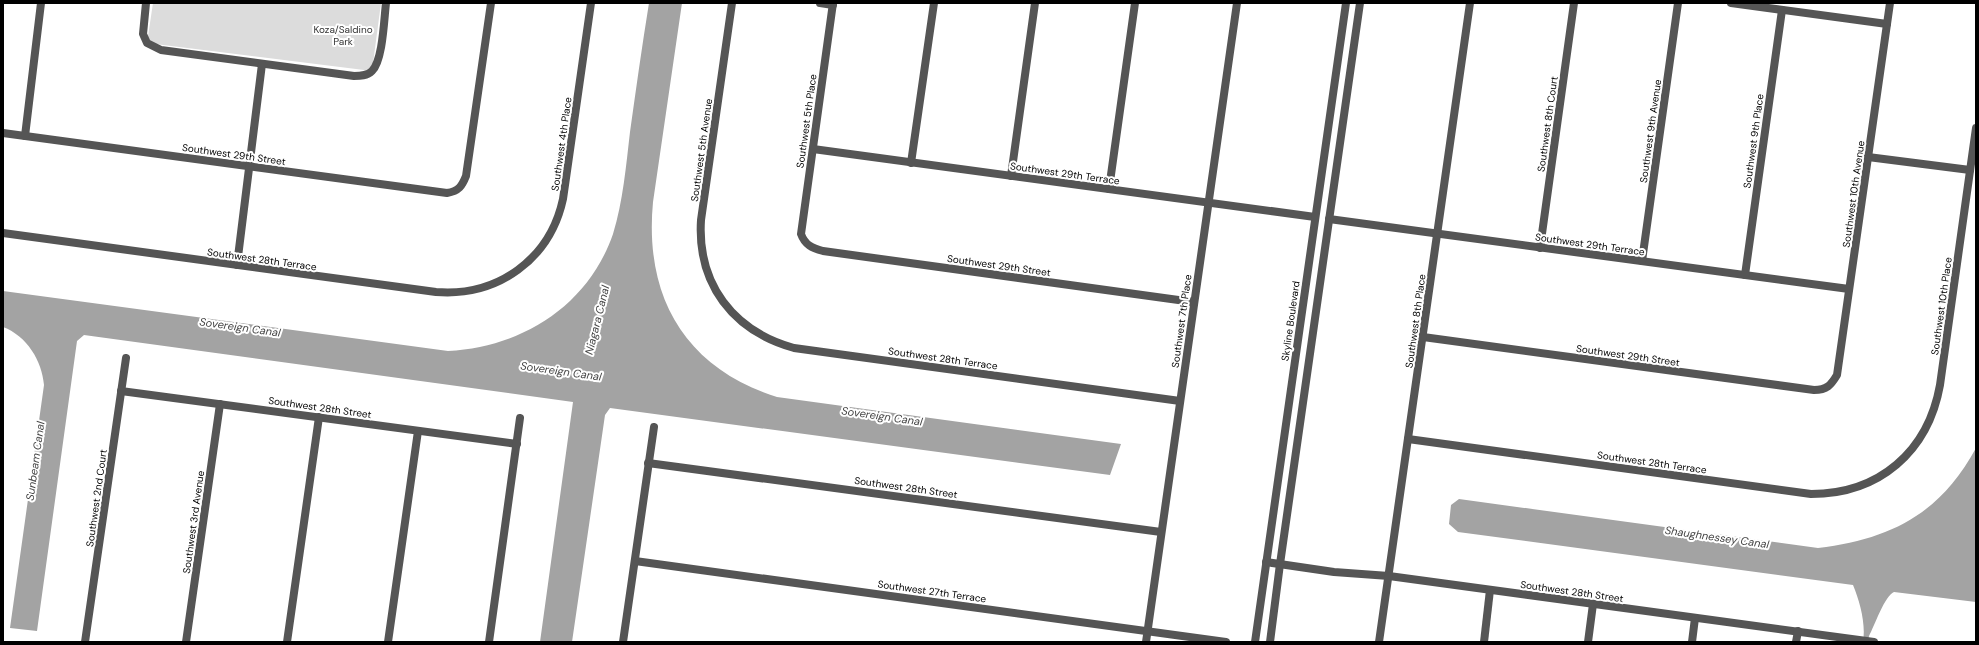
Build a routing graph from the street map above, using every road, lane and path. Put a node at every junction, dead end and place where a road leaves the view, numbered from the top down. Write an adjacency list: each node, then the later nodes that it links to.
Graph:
1 (41, 3): 25 (street)
2 (146, 3): 22 (street)
3 (386, 3): 22 (street)
4 (491, 3): 29 (street, Southwest 29th Street)
5 (591, 3): 42 (street, Southwest 4th Place)
6 (732, 3): 45 (street, Southwest 5th Avenue)
7 (820, 3): 19 (street)
8 (934, 3): 28 (street)
9 (1035, 3): 31 (street)
10 (1135, 3): 32 (street)
11 (1237, 3): 33 (street, Southwest 7th Place)
12 (1346, 3): 34 (street, Skyline Boulevard)
13 (1360, 3): 35 (street)
14 (1470, 3): 37 (street, Southwest 8th Place)
15 (1574, 3): 39 (street, Southwest 8th Court)
16 (1678, 3): 40 (street, Southwest 9th Avenue)
17 (1730, 3): 20 (street)
18 (1890, 3): 21 (street, Southwest 10th Avenue)
19 (833, 4): 26 (street, Southwest 5th Place)
20 (1782, 10): 21 (street); 43 (street, Southwest 9th Place)
21 (1887, 24): 27 (street, Southwest 10th Avenue)
22 (262, 64): 29 (street)
23 (1976, 128): 30 (street, Southwest 10th Place)
24 (3, 132): 25 (street, Southwest 29th Street)
25 (25, 136): 29 (street, Southwest 29th Street)
26 (813, 149): 28 (street, Southwest 29th Terrace); 38 (street, Southwest 5th Place)
27 (1868, 157): 30 (street); 44 (street, Southwest 10th Avenue)
28 (911, 162): 31 (street, Southwest 29th Terrace)
29 (249, 166): 41 (street)
30 (1970, 170): 60 (street, Southwest 10th Place)
31 (1010, 176): 32 (street, Southwest 29th Terrace)
32 (1109, 190): 33 (street, Southwest 29th Terrace)
33 (1208, 203): 34 (street, Southwest 29th Terrace); 46 (street, Southwest 7th Place)
34 (1315, 217): 35 (street, Southwest 29th Terrace); 63 (street, Skyline Boulevard)
35 (1329, 219): 37 (street, Southwest 29th Terrace); 64 (street)
36 (3, 233): 41 (street, Southwest 28th Terrace)
37 (1438, 234): 39 (street, Southwest 29th Terrace); 47 (street, Southwest 8th Place)
38 (804, 242): 46 (street, Southwest 29th Street)
39 (1540, 248): 40 (street, Southwest 29th Terrace)
40 (1642, 261): 43 (street, Southwest 29th Terrace)
41 (237, 265): 42 (street, Southwest 28th Terrace)
42 (516, 272)
43 (1744, 275): 44 (street, Southwest 29th Terrace)
44 (1849, 289): 49 (street, Southwest 10th Avenue)
45 (720, 298): 51 (street, Southwest 28th Terrace)
46 (1193, 302): 51 (street, Southwest 7th Place)
47 (1423, 337): 49 (street, Southwest 29th Street); 57 (street, Southwest 8th Place)
48 (126, 358): 50 (street, Southwest 2nd Court)
49 (1830, 387)
50 (121, 391): 52 (street, Southwest 28th Street); 71 (street, Southwest 2nd Court)
51 (1180, 401): 61 (street, Southwest 7th Place)
52 (220, 404): 53 (street, Southwest 28th Street); 72 (street, Southwest 3rd Avenue)
53 (319, 417): 56 (street, Southwest 28th Street); 73 (street)
54 (520, 418): 58 (street)
55 (654, 427): 59 (street)
56 (418, 431): 58 (street, Southwest 28th Street); 74 (street)
57 (1408, 439): 60 (street, Southwest 28th Terrace); 65 (street, Southwest 8th Place)
58 (517, 444): 75 (street)
59 (648, 463): 61 (street, Southwest 28th Street); 62 (street)
60 (1889, 471)
61 (1161, 532): 69 (street, Southwest 7th Place)
62 (634, 561): 69 (street, Southwest 27th Terrace); 76 (street)
63 (1266, 562): 64 (street, Southwest 28th Street); 79 (street, Skyline Boulevard)
64 (1280, 564): 65 (street, Southwest 28th Street); 80 (street)
65 (1389, 576): 66 (street, Southwest 28th Street); 81 (street, Southwest 8th Place)
66 (1490, 590): 67 (street, Southwest 28th Street); 82 (street)
67 (1593, 604): 68 (street, Southwest 28th Street); 83 (street)
68 (1695, 618): 70 (street, Southwest 28th Street); 84 (street)
69 (1147, 631): 77 (street, Southwest 7th Place); 78 (street, Southwest 27th Terrace)
70 (1798, 631): 85 (street); 86 (street, Southwest 28th Street)
71 (85, 642)
72 (186, 642)
73 (287, 642)
74 (388, 642)
75 (489, 642)
76 (623, 642)
77 (1146, 642)
78 (1226, 642)
79 (1255, 642)
80 (1270, 642)
81 (1379, 642)
82 (1484, 642)
83 (1588, 642)
84 (1692, 642)
85 (1796, 642)
86 (1873, 642)

